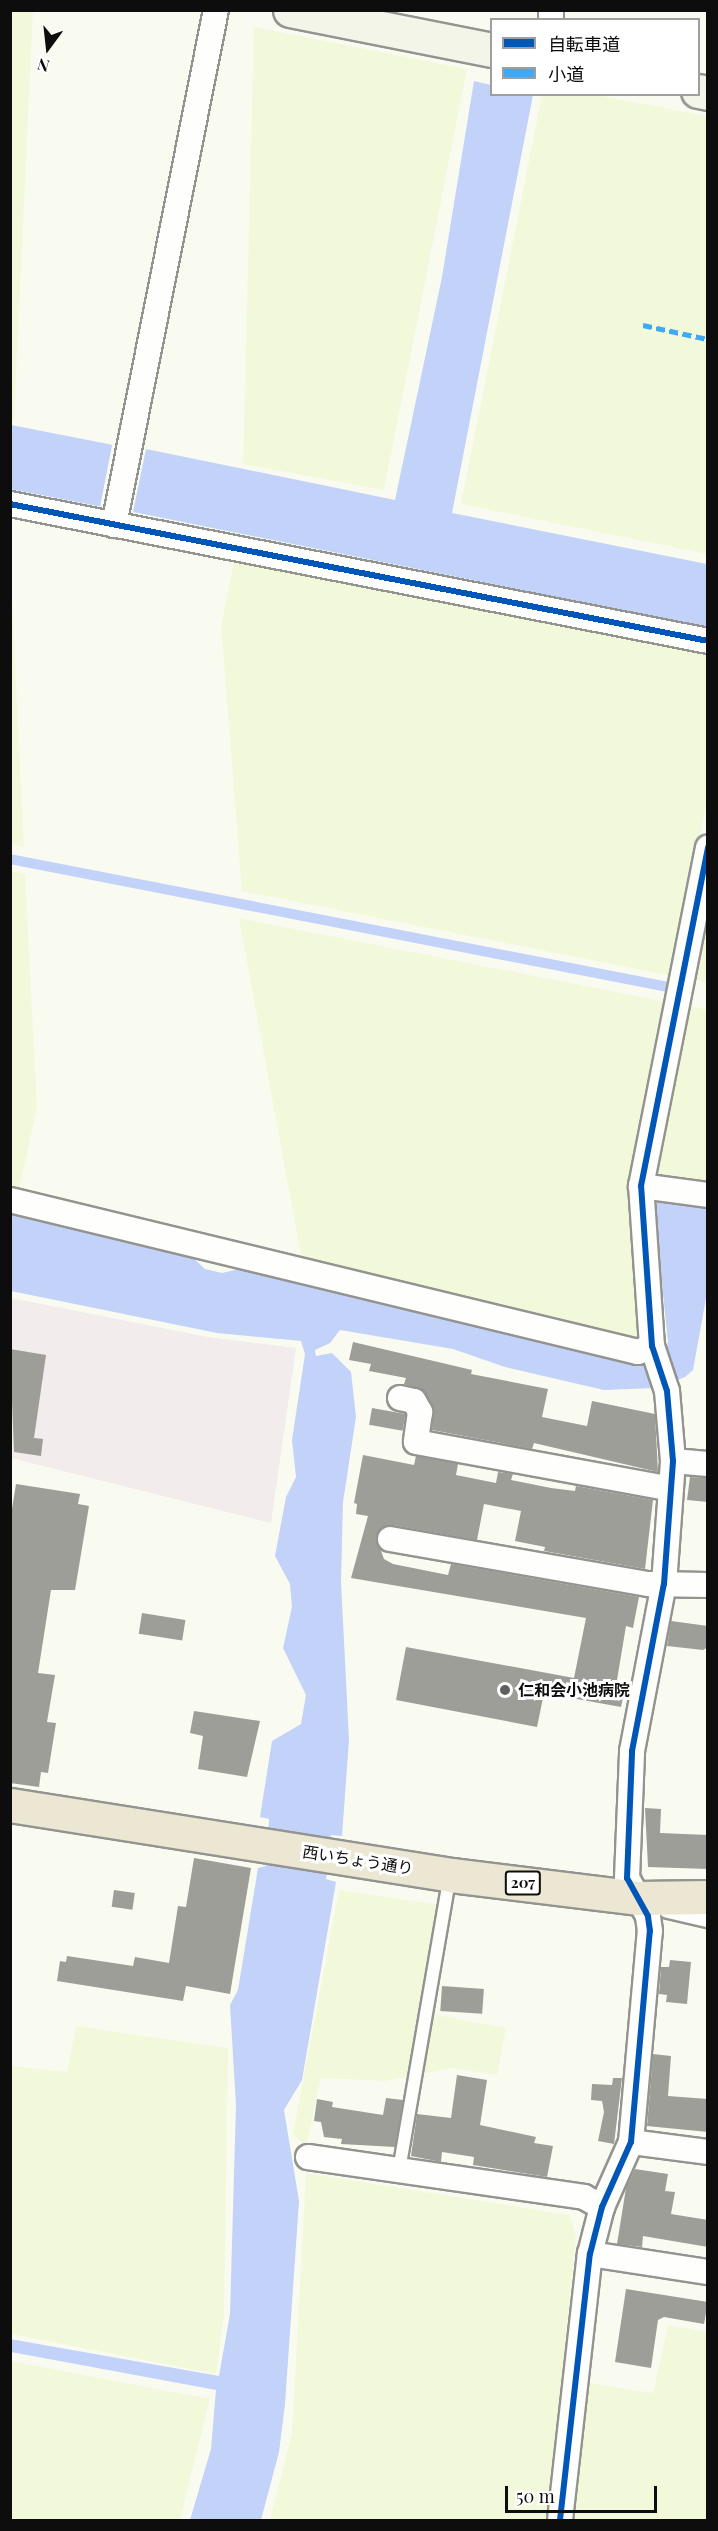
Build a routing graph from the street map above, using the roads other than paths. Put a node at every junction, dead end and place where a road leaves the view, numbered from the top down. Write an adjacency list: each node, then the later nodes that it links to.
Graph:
1 (216, 10): 6 (street)
2 (290, 10): 3 (street)
3 (351, 16): 4 (street)
4 (490, 50)
5 (10, 504): 6 (street)
6 (114, 525): 7 (street)
7 (708, 641)
8 (708, 848): 9 (street)
9 (641, 1186): 10 (street); 12 (street)
10 (708, 1195)
11 (10, 1200): 12 (street)
12 (652, 1346): 14 (street)
13 (399, 1398): 16 (street)
14 (674, 1461): 15 (street); 16 (street)
15 (708, 1464)
16 (671, 1489): 18 (street)
17 (390, 1539): 18 (street)
18 (664, 1584): 19 (street); 23 (street)
19 (708, 1585)
20 (10, 1806): 21 (highway, 西いちょう通り / 207)
21 (450, 1875): 23 (highway, 西いちょう通り / 207); 28 (lane)
22 (708, 1897): 23 (highway, 西いちょう通り / 207)
23 (638, 1898): 24 (street); 25 (street)
24 (708, 1915)
25 (632, 2142): 26 (street); 29 (street)
26 (708, 2152)
27 (308, 2157): 28 (street)
28 (399, 2170): 29 (street)
29 (602, 2207): 30 (street)
30 (590, 2254): 31 (street); 32 (street)
31 (708, 2272)
32 (560, 2520)

